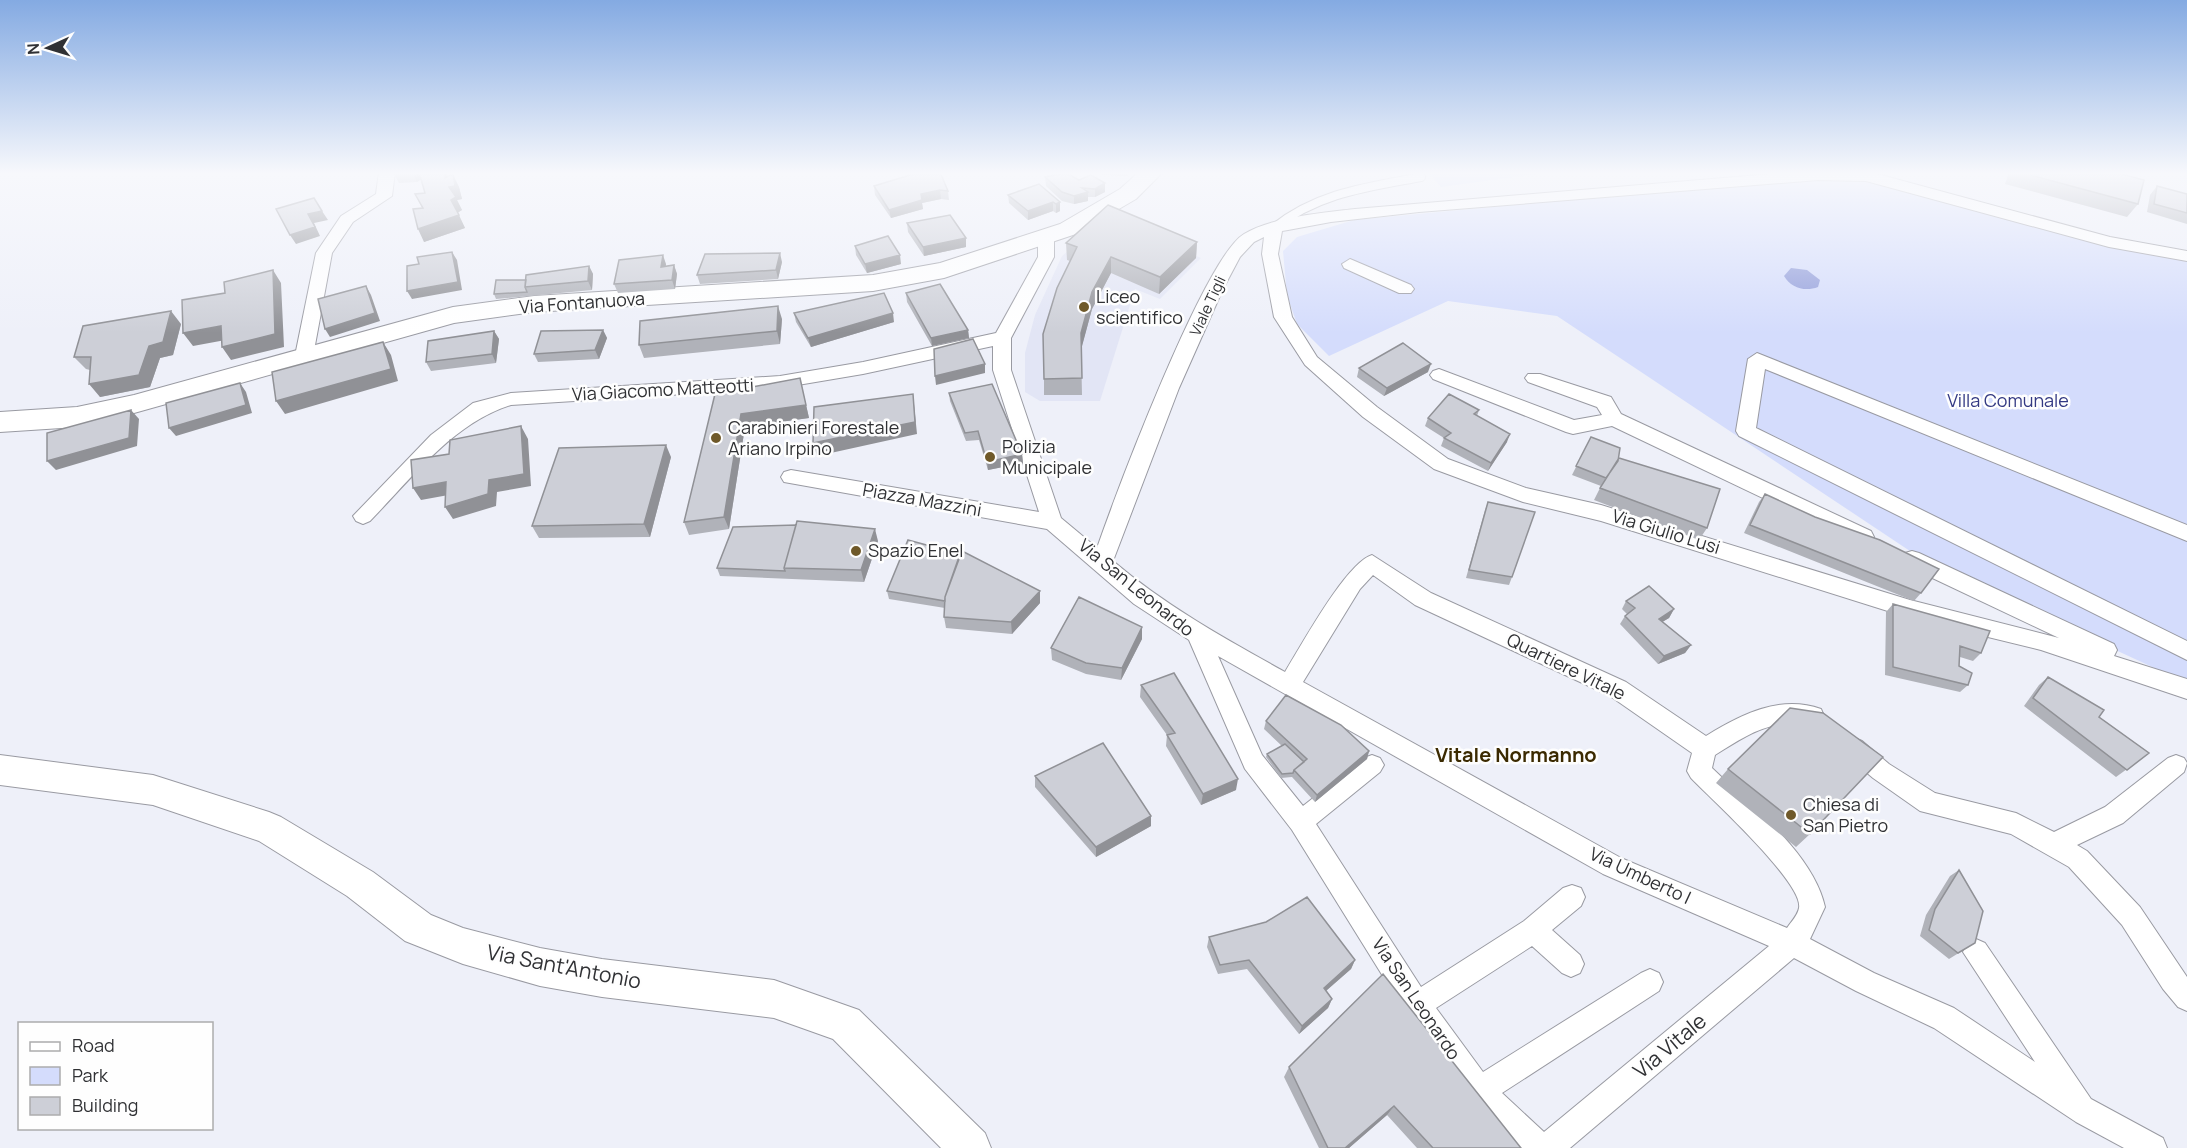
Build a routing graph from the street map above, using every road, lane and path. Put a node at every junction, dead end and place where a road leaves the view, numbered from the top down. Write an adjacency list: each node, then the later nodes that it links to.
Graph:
1 (343, 226): 12 (street)
2 (1074, 226): 7 (street, Via Fontanuova)
3 (1277, 226): 6 (lane)
4 (1293, 226): 6 (street, Viale Tigli)
5 (2049, 226): 8 (street, Viale Tigli)
6 (1274, 229): 21 (street, Viale Tigli); 25 (street, Via Giulio Lusi)
7 (1046, 237): 11 (street, Via San Leonardo); 12 (street, Via Fontanuova)
8 (2187, 256)
9 (1350, 264): 10 (street)
10 (1405, 289)
11 (1002, 338): 18 (street, Via Giacomo Matteotti); 19 (street, Via San Leonardo)
12 (304, 356): 16 (street, Via Fontanuova)
13 (1439, 375): 15 (street)
14 (1534, 378): 15 (street)
15 (1614, 419): 25 (street)
16 (0, 422)
17 (791, 477): 19 (street, Piazza Mazzini)
18 (363, 516)
19 (1053, 522): 21 (street, Via San Leonardo)
20 (2187, 532): 23 (street)
21 (1102, 562): 22 (street, Via San Leonardo)
22 (1197, 634): 24 (street, Via Umberto I); 30 (street, Via San Leonardo)
23 (2187, 651)
24 (1288, 686): 26 (street, Quartiere Vitale); 34 (street, Via Umberto I)
25 (2181, 686)
26 (1705, 749): 31 (street); 34 (street)
27 (1372, 765): 30 (street)
28 (2176, 765): 31 (street)
29 (0, 770): 42 (street, Via Sant'Antonio)
30 (1301, 822): 39 (street, Via San Leonardo)
31 (2053, 845): 38 (street)
32 (1572, 897): 33 (street)
33 (1533, 930): 36 (street); 39 (street)
34 (1792, 943): 41 (street, Via Umberto I); 44 (street, Via Vitale)
35 (1976, 951): 41 (street, Via Umberto I)
36 (1571, 964)
37 (1650, 982): 40 (street)
38 (2187, 998)
39 (1417, 1005): 40 (street, Via San Leonardo)
40 (1479, 1091): 43 (street, Via San Leonardo)
41 (2086, 1112): 45 (street, Via Umberto I)
42 (970, 1148)
43 (1540, 1148)
44 (1548, 1148)
45 (2153, 1148)

